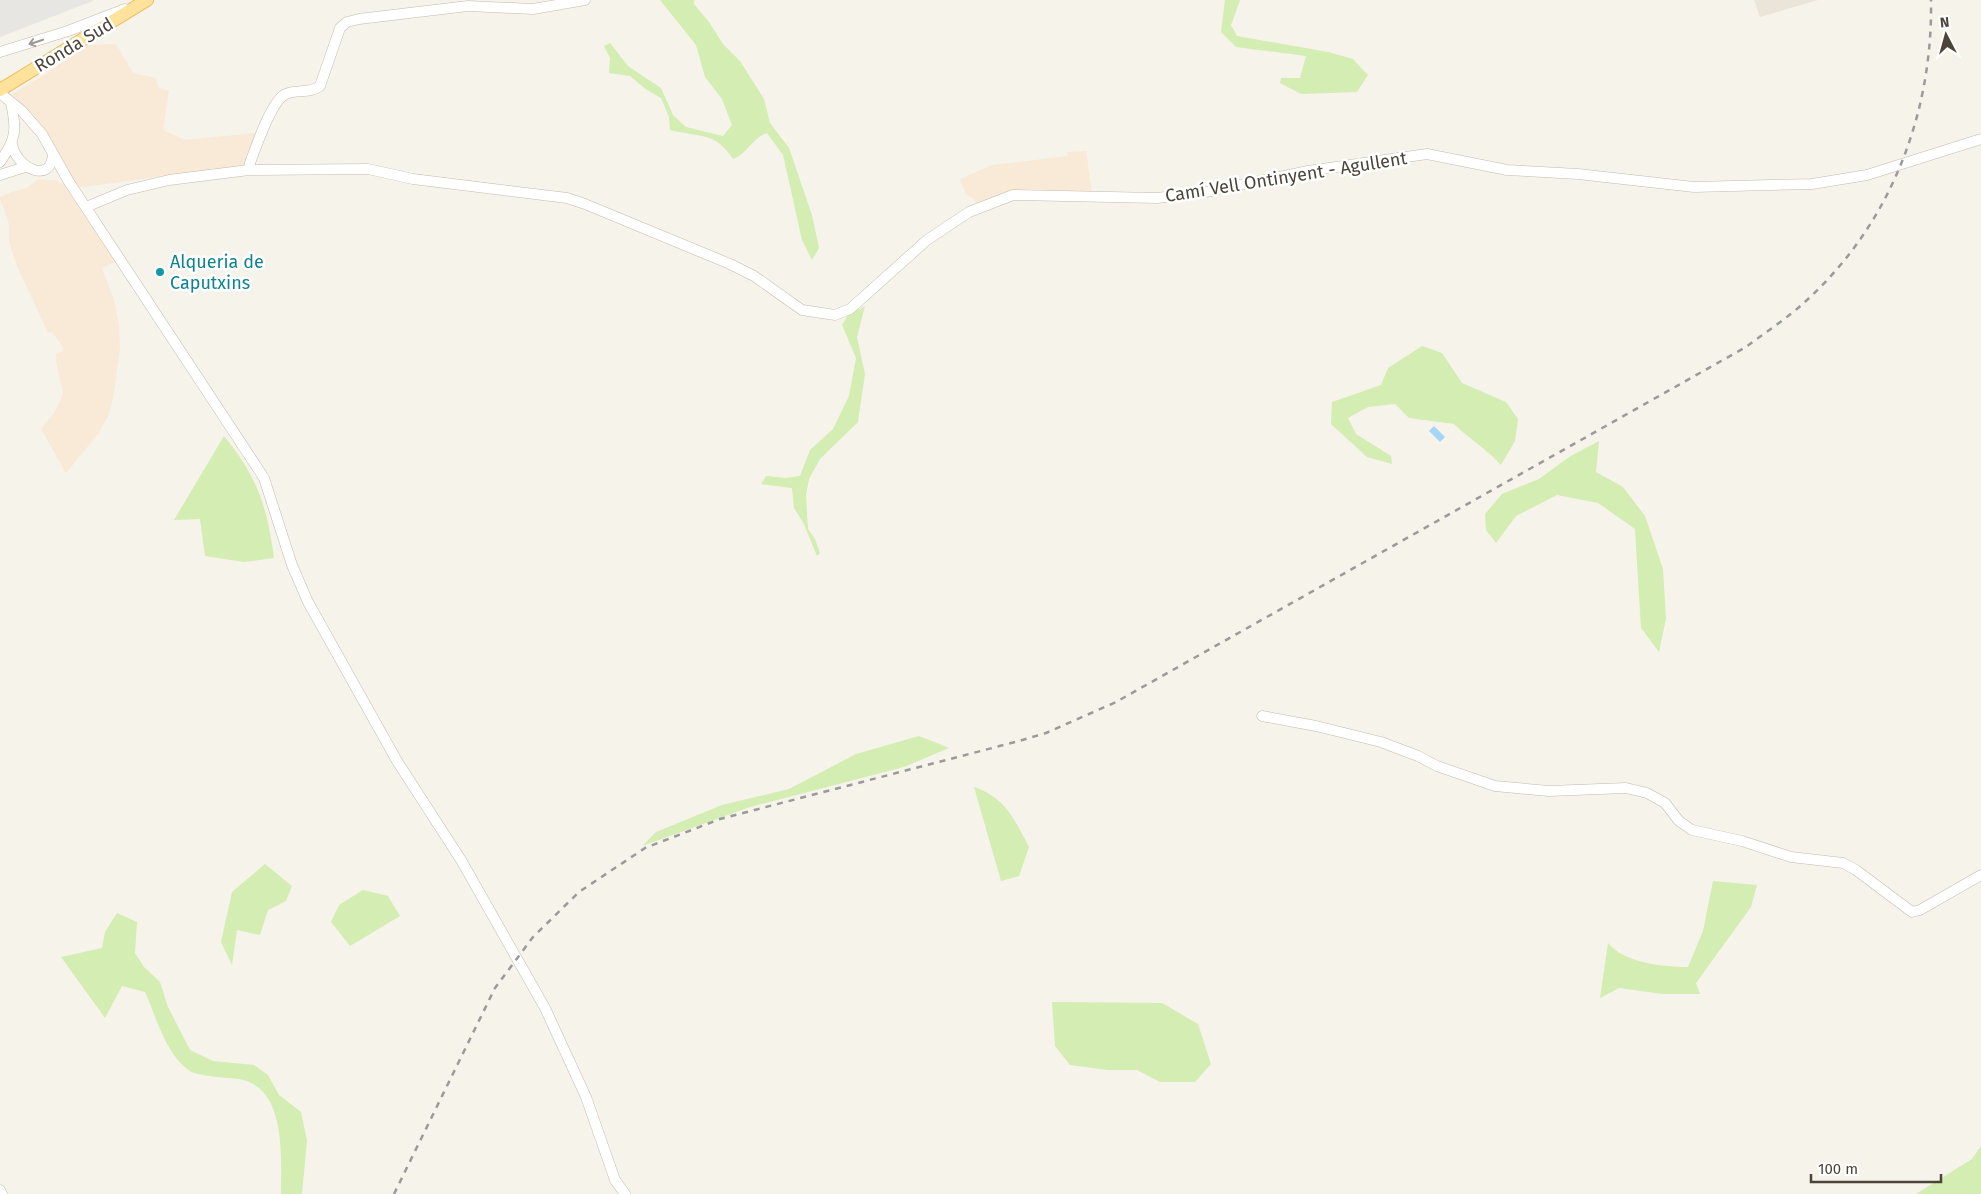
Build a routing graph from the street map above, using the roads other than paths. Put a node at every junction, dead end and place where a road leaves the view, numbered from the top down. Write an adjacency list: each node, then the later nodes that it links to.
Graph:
1 (147, 0): 3 (street, one-way to 3); 4 (main road, Ronda Sud)
2 (585, 0): 13 (street)
3 (0, 52)
4 (0, 92): 5 (street)
5 (11, 103): 6 (street); 8 (street)
6 (39, 132): 8 (street); 9 (street)
7 (1981, 139): 13 (street, Camí Vell Ontinyent - Agullent)
8 (13, 142): 10 (street); 11 (street)
9 (53, 154): 12 (street); 15 (street)
10 (0, 162)
11 (25, 167): 12 (street); 14 (street)
12 (43, 170): 15 (street)
13 (249, 170): 16 (street, Camí Vell Ontinyent - Agullent)
14 (0, 175)
15 (69, 182): 16 (street)
16 (86, 207): 21 (street)
17 (1262, 716): 18 (street)
18 (1981, 875)
19 (0, 1190): 20 (street)
20 (2, 1194)
21 (625, 1194)

